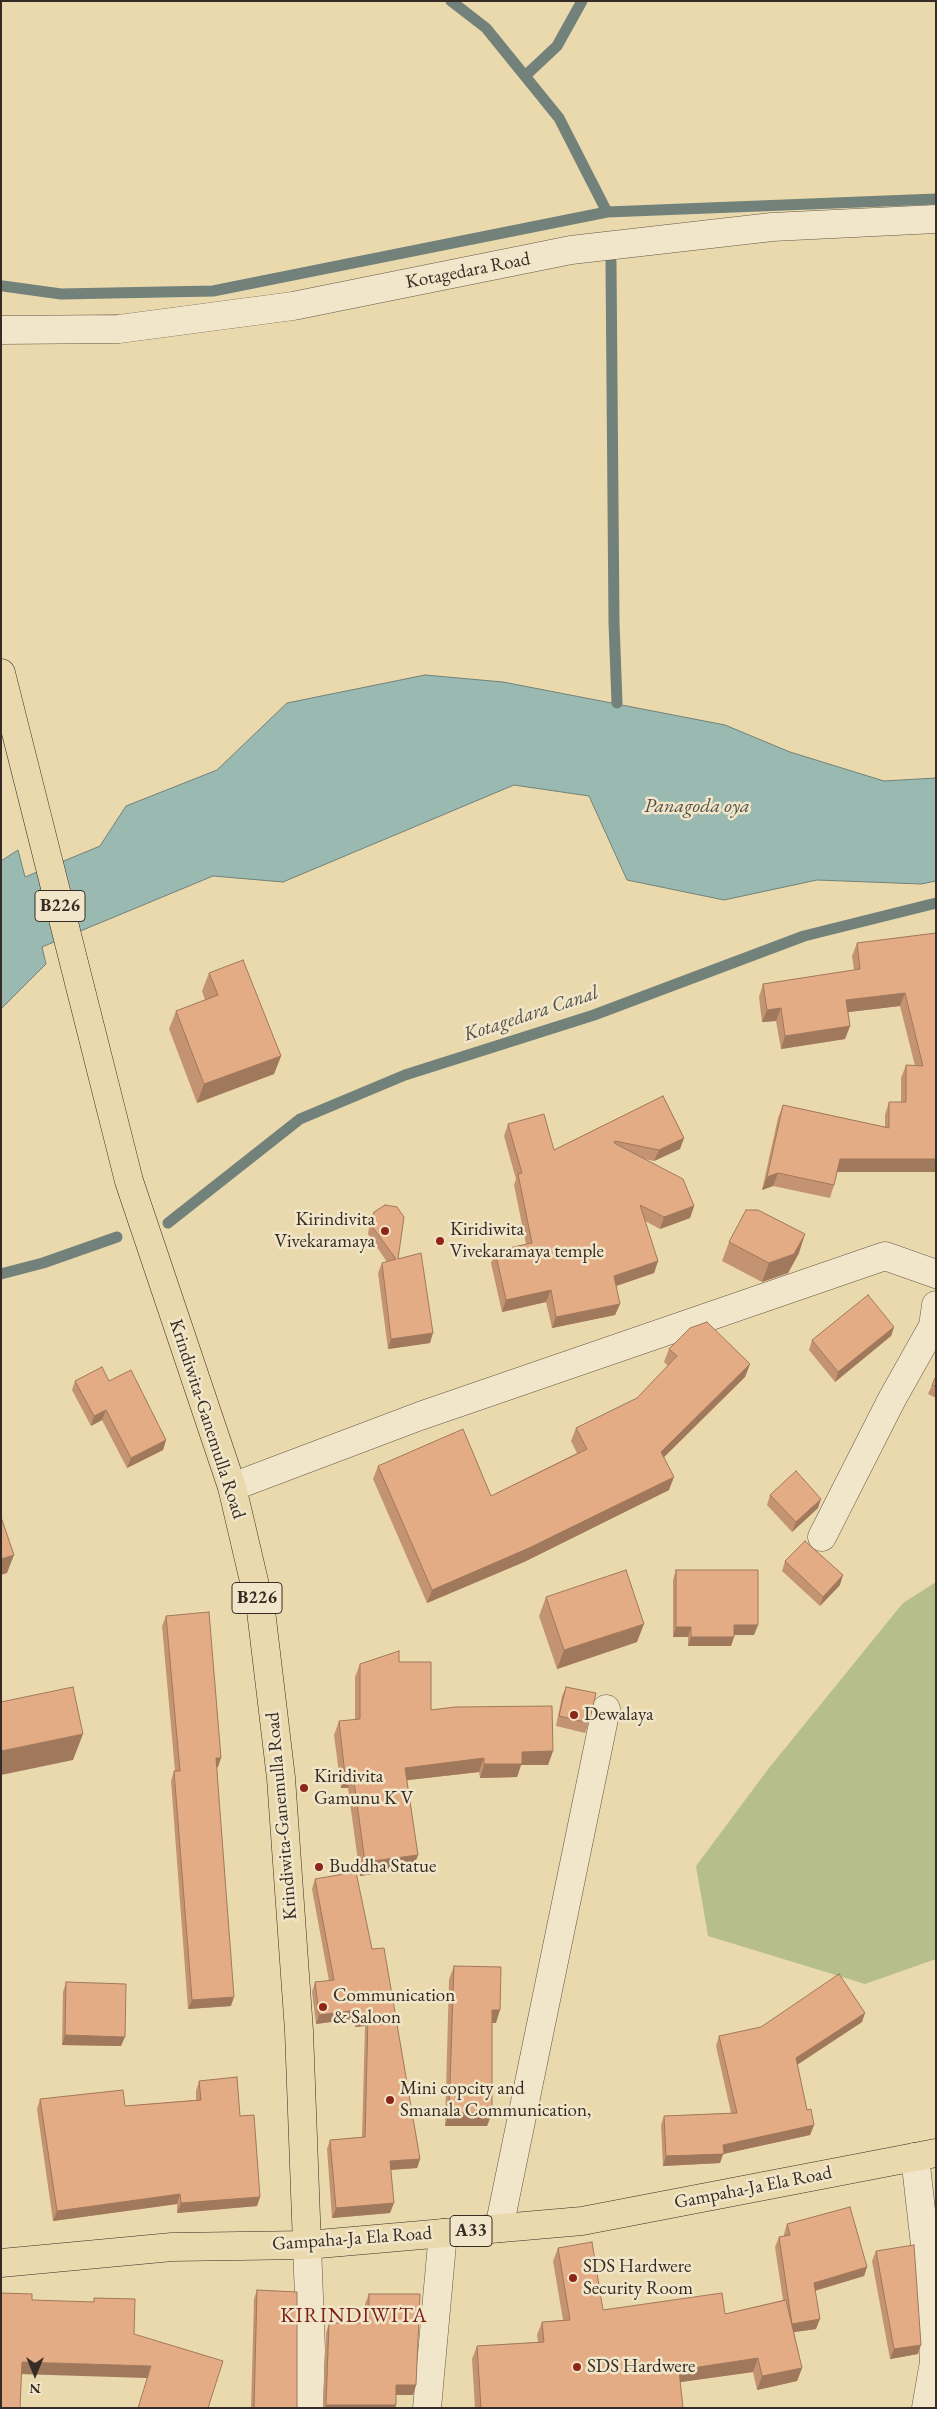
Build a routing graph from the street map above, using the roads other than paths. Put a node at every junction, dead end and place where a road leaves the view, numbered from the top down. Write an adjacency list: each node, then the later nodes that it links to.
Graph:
1 (936, 219): 2 (street, Kotagedara Road)
2 (1, 330)
3 (1, 673): 6 (main road, Krindiwita-Ganemulla Road / B226)
4 (936, 1274): 6 (street)
5 (936, 1305): 7 (street)
6 (232, 1486): 12 (main road, Krindiwita-Ganemulla Road / B226)
7 (822, 1537)
8 (606, 1709): 10 (street)
9 (925, 2155): 10 (main road, Gampaha-Ja Ela Road / A33); 16 (street)
10 (500, 2228): 11 (main road, Gampaha-Ja Ela Road / A33)
11 (443, 2233): 12 (main road, Gampaha-Ja Ela Road / A33); 15 (street)
12 (307, 2244): 13 (main road, Gampaha-Ja Ela Road / A33); 14 (street)
13 (1, 2263)
14 (309, 2408)
15 (427, 2408)
16 (926, 2408)

